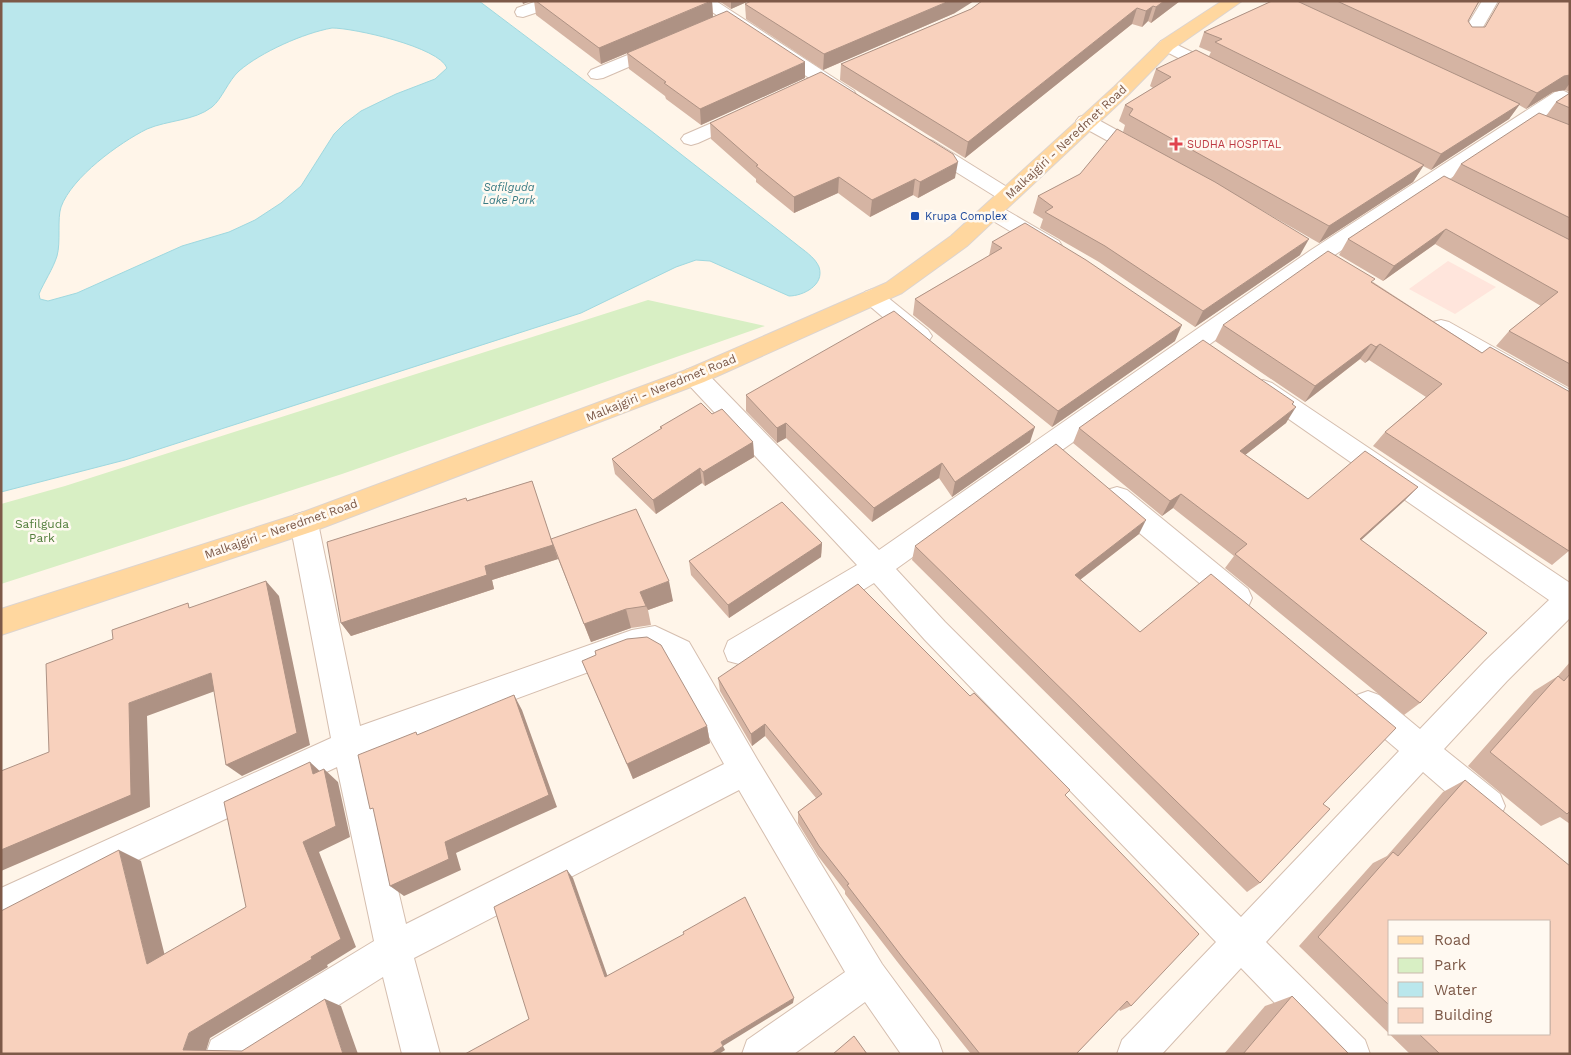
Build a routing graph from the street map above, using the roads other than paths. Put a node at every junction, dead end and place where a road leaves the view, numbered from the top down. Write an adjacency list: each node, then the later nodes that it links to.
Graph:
1 (553, 1): 5 (street)
2 (704, 1): 6 (street)
3 (1234, 1): 10 (main road, Malkajgiri - Neredmet Road)
4 (1490, 1): 8 (street)
5 (523, 12)
6 (737, 14): 7 (street); 13 (street)
7 (712, 25)
8 (1470, 37)
9 (676, 40): 12 (street)
10 (1167, 45): 14 (street); 19 (main road, Malkajgiri - Neredmet Road)
11 (839, 72): 13 (street)
12 (597, 74)
13 (822, 79): 15 (street); 17 (street)
14 (1236, 80)
15 (804, 87)
16 (1562, 96): 27 (street)
17 (862, 105)
18 (760, 107): 21 (street)
19 (1086, 121): 22 (street); 23 (main road, Malkajgiri - Neredmet Road)
20 (911, 135): 23 (street)
21 (691, 139)
22 (1164, 164)
23 (1000, 204): 24 (street); 25 (main road, Malkajgiri - Neredmet Road)
24 (1074, 259)
25 (873, 297): 28 (street); 31 (main road, Malkajgiri - Neredmet Road)
26 (1422, 317): 32 (street)
27 (1186, 335): 29 (street); 34 (street)
28 (940, 352)
29 (1219, 357)
30 (1243, 374): 39 (street)
31 (695, 376): 37 (main road, Malkajgiri - Neredmet Road); 38 (street)
32 (1570, 402)
33 (1030, 424): 34 (street)
34 (1052, 443): 35 (street); 38 (street)
35 (1074, 461)
36 (1095, 479): 40 (street)
37 (304, 523): 41 (main road, Malkajgiri - Neredmet Road); 44 (street)
38 (877, 567): 42 (street); 49 (street)
39 (1570, 599): 45 (street)
40 (1257, 614)
41 (1, 622)
42 (739, 651)
43 (1347, 688): 45 (street)
44 (348, 746): 46 (street); 48 (street); 50 (street)
45 (1422, 750): 47 (street); 49 (street)
46 (745, 770): 50 (street); 51 (street)
47 (1511, 825)
48 (1, 906)
49 (1240, 942): 56 (street); 57 (street)
50 (393, 950): 52 (street); 53 (street)
51 (870, 977): 54 (street); 55 (street)
52 (225, 1054)
53 (421, 1054)
54 (761, 1054)
55 (924, 1054)
56 (1136, 1054)
57 (1352, 1054)

